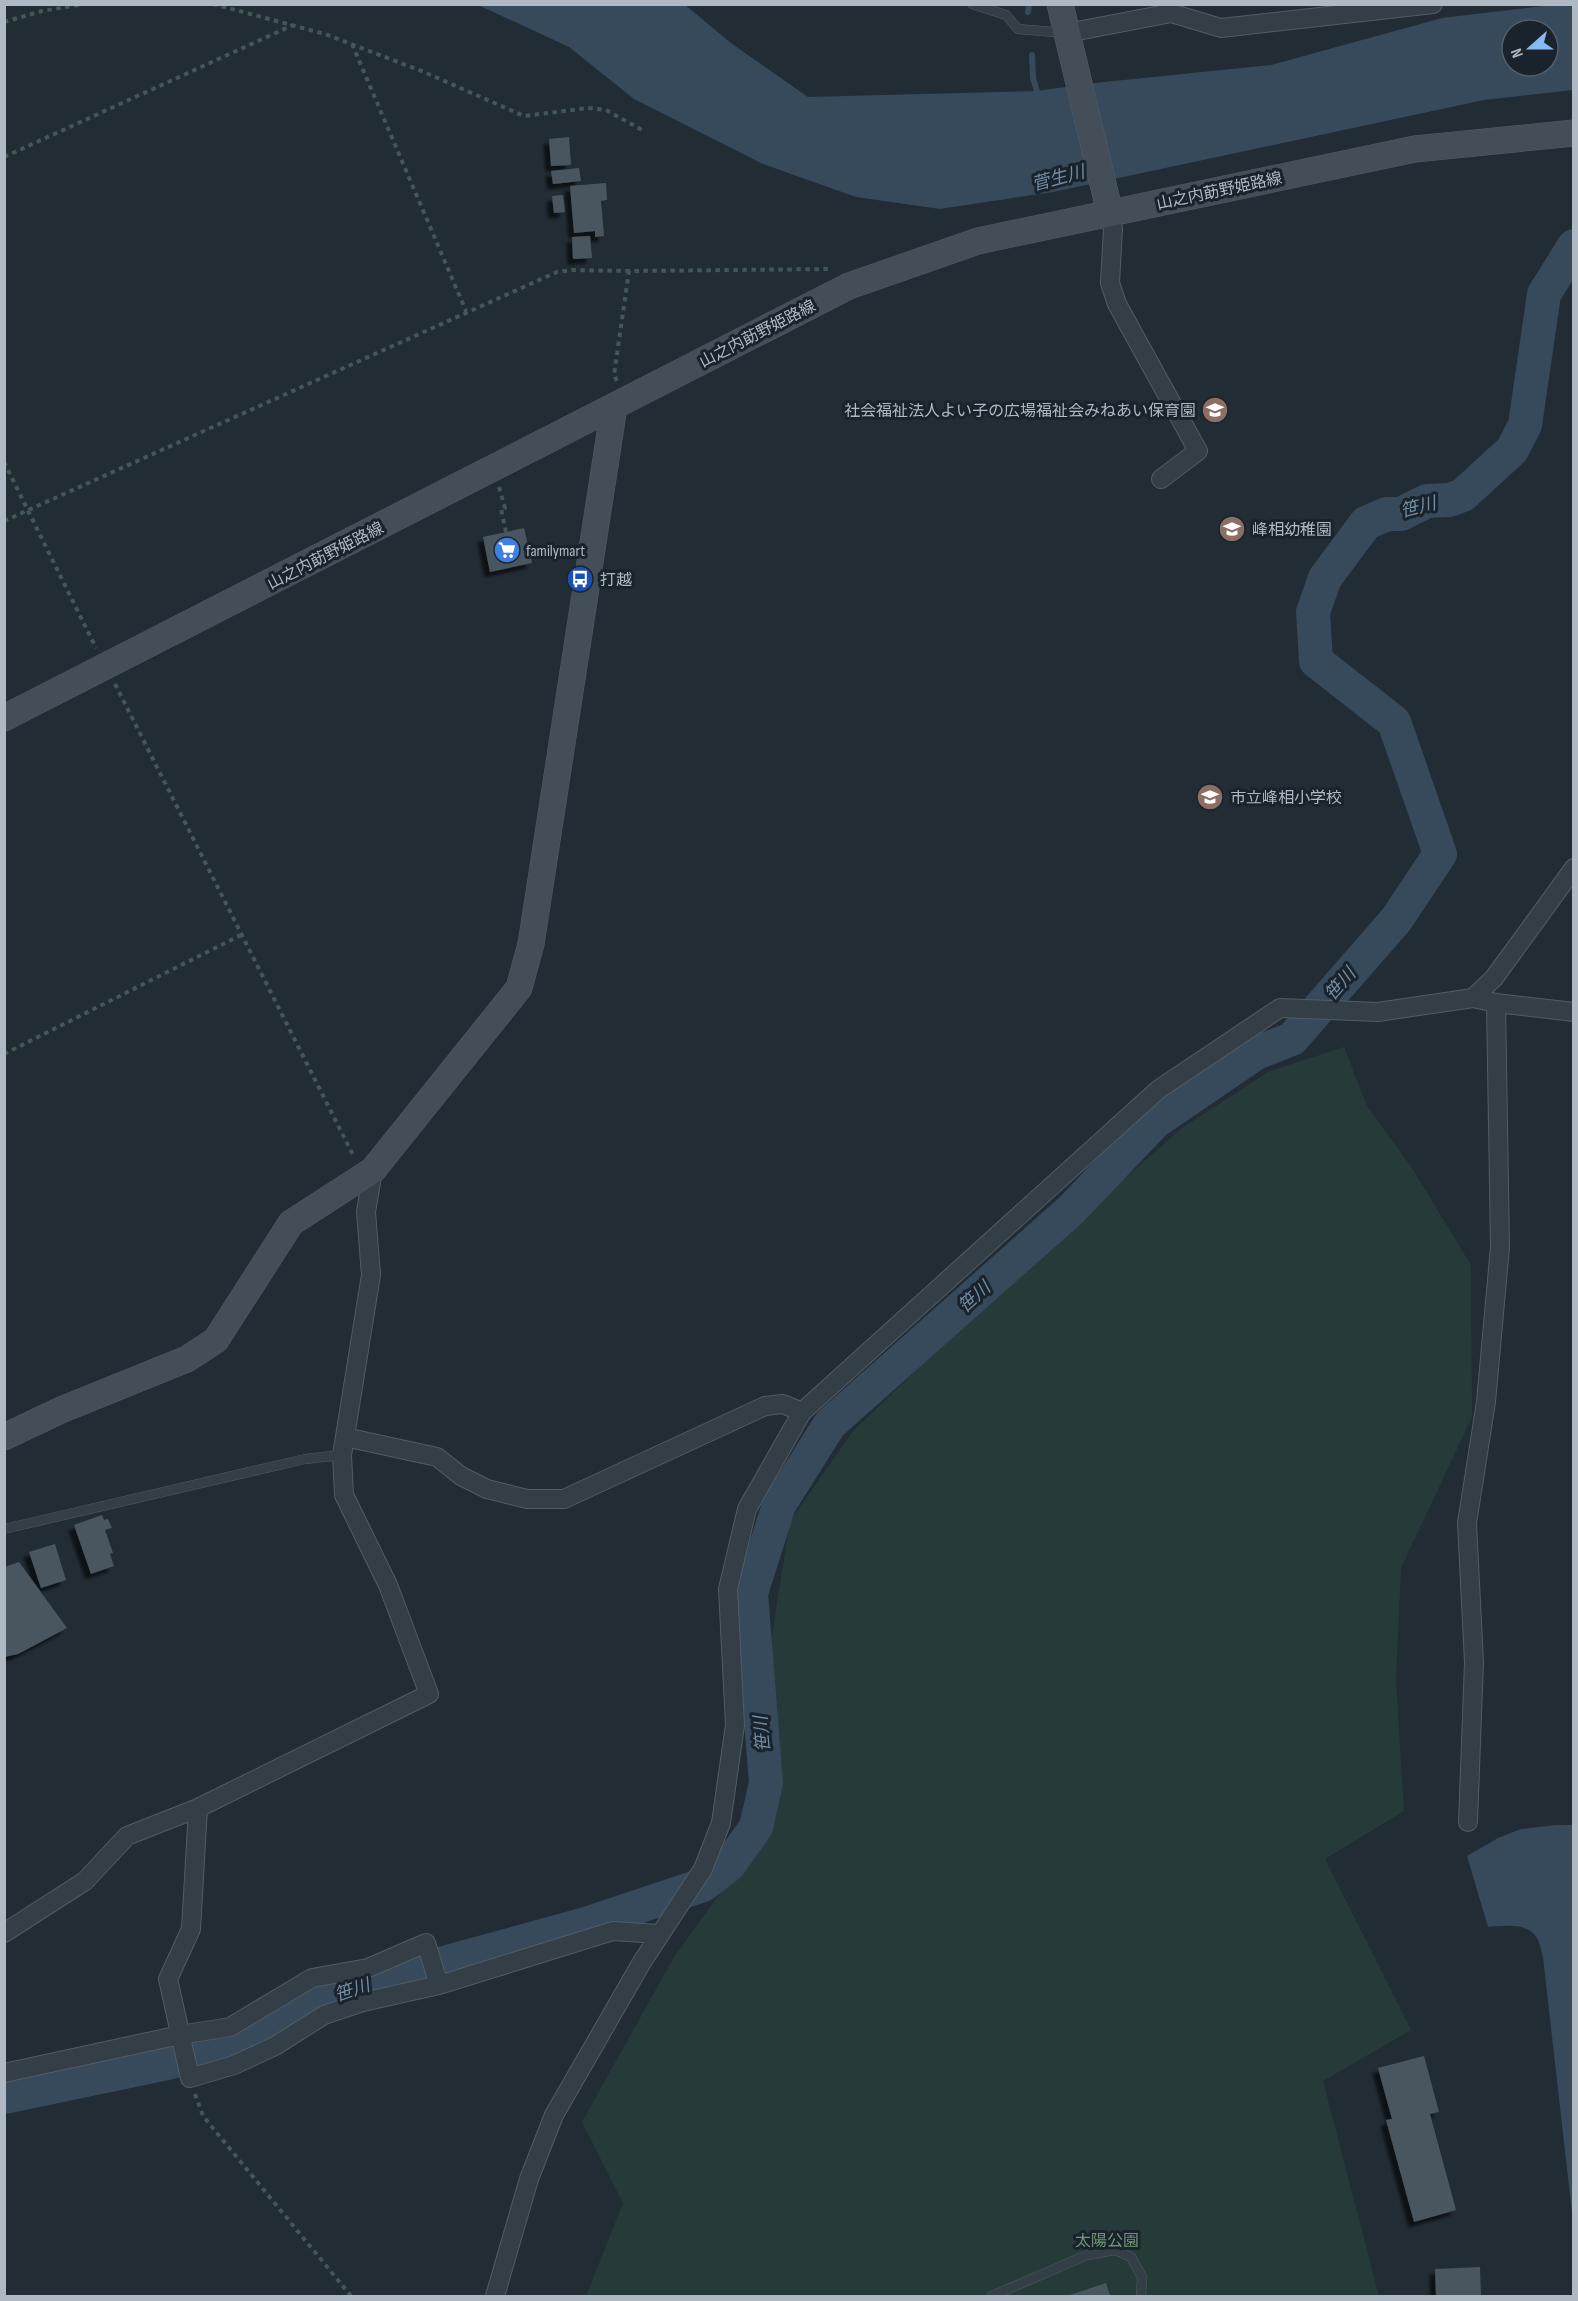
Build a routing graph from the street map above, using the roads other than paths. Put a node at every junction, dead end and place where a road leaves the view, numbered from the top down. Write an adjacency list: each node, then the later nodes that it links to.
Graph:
1 (972, 4): 6 (lane)
2 (1060, 4): 6 (main road)
3 (1188, 4): 5 (street)
4 (1433, 4): 5 (street)
5 (1171, 13): 6 (street)
6 (1068, 40): 8 (main road)
7 (1574, 133): 8 (main road, 山之内莇野姫路線)
8 (1107, 202): 9 (main road, 山之内莇野姫路線); 10 (street)
9 (620, 404): 11 (main road, 山之内莇野姫路線); 16 (main road)
10 (1161, 479)
11 (4, 718)
12 (1574, 868): 13 (street)
13 (1473, 998): 14 (street); 17 (street)
14 (1496, 1003): 15 (street); 22 (street)
15 (1574, 1012)
16 (369, 1173): 18 (main road); 19 (street)
17 (802, 1412): 19 (street); 24 (street)
18 (4, 1437)
19 (343, 1446): 20 (lane); 21 (street)
20 (4, 1529)
21 (198, 1808): 23 (street); 26 (street)
22 (1468, 1822)
23 (4, 1933)
24 (658, 1934): 25 (street); 28 (street)
25 (439, 1985): 26 (street); 26 (street)
26 (180, 2035): 27 (street)
27 (4, 2073)
28 (495, 2296)
29 (992, 2296): 30 (lane)
30 (1141, 2296)

